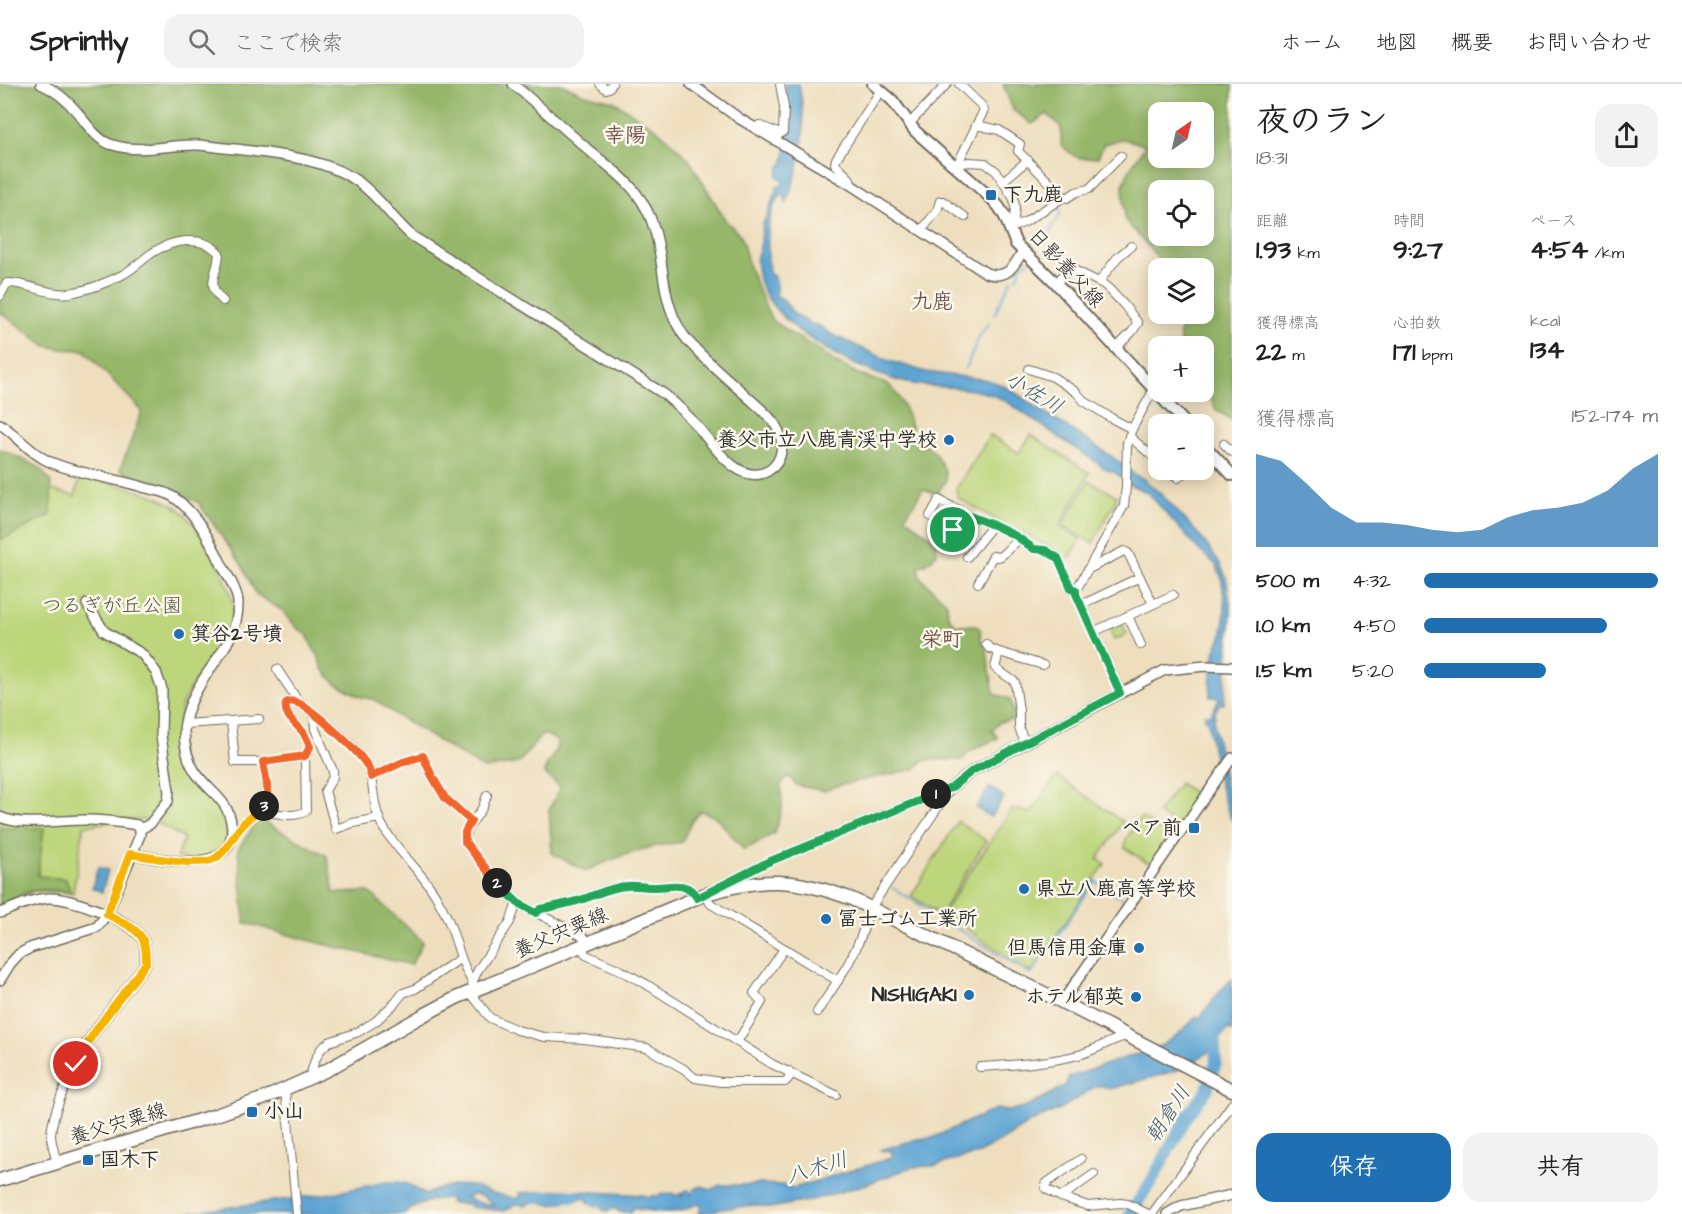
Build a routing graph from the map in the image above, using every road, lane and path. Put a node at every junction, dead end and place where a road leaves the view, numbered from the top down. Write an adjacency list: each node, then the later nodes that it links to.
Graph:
1 (41, 84): 2 (street)
2 (513, 84)
3 (600, 84): 4 (street)
4 (612, 84)
5 (691, 84): 12 (street)
6 (780, 84): 12 (street)
7 (947, 84): 10 (street)
8 (959, 84): 11 (street)
9 (877, 87): 10 (main road, 日影養父線); 17 (street)
10 (909, 124): 15 (main road, 日影養父線)
11 (976, 125): 14 (street); 15 (street)
12 (756, 129): 17 (street)
13 (1121, 156): 18 (street)
14 (1028, 160): 16 (street); 18 (street)
15 (958, 166): 16 (street); 20 (main road, 日影養父線)
16 (1003, 181): 20 (street)
17 (851, 185): 21 (street)
18 (1064, 197): 20 (street)
19 (964, 217): 21 (street)
20 (1011, 228): 23 (main road, 日影養父線)
21 (921, 231): 23 (street)
22 (1131, 246): 24 (street)
23 (1023, 250): 25 (main road, 日影養父線)
24 (1099, 282): 25 (street); 28 (street)
25 (1056, 283): 28 (main road, 日影養父線)
26 (0, 296): 27 (street)
27 (223, 301)
28 (1116, 348): 30 (main road, 日影養父線)
29 (1029, 369): 35 (street)
30 (1148, 383)
31 (1148, 400): 35 (street)
32 (1166, 402): 33 (main road, 日影養父線)
33 (1177, 414)
34 (0, 424): 68 (street)
35 (1130, 433): 37 (street); 47 (street)
36 (1224, 444): 38 (street)
37 (1148, 451)
38 (1232, 452)
39 (1214, 458): 40 (main road)
40 (1232, 475)
41 (970, 516): 42 (street); 43 (street); 43 (street)
42 (993, 525): 44 (street); 46 (street)
43 (953, 530): 45 (street)
44 (1020, 538): 49 (street); 50 (street)
45 (943, 542)
46 (967, 557)
47 (1089, 569): 48 (street); 50 (street)
48 (1140, 577): 53 (street); 54 (street)
49 (978, 583)
50 (1076, 590): 54 (street)
51 (1173, 595): 53 (street)
52 (87, 604): 80 (street)
53 (1153, 604): 55 (street)
54 (1081, 605): 56 (street)
55 (1128, 616): 56 (street); 58 (street)
56 (1093, 632): 63 (street)
57 (986, 644): 59 (street)
58 (1141, 645)
59 (999, 652): 60 (street); 69 (street)
60 (1043, 665)
61 (1231, 667): 63 (street)
62 (277, 669): 64 (street)
63 (1120, 693): 69 (street)
64 (300, 704): 65 (street); 70 (street)
65 (314, 714): 73 (street); 77 (street)
66 (259, 719): 67 (street)
67 (231, 722): 68 (street); 72 (street)
68 (185, 724): 81 (street)
69 (1025, 743): 74 (street)
70 (305, 756): 72 (street); 76 (street)
71 (1232, 758): 96 (street)
72 (263, 762): 76 (street)
73 (371, 777): 77 (street); 79 (street)
74 (951, 788): 83 (street); 86 (street)
75 (487, 795): 79 (street)
76 (261, 810): 81 (street)
77 (379, 818): 92 (street)
78 (2, 821): 80 (street)
79 (471, 821): 85 (street)
80 (140, 829): 82 (street)
81 (232, 837): 82 (street)
82 (130, 854): 89 (street)
83 (768, 873): 84 (street); 84 (main road, 養父宍粟線); 86 (main road, 養父宍粟線)
84 (700, 896): 88 (street); 90 (main road, 養父宍粟線); 91 (street)
85 (518, 903): 88 (street); 95 (street)
86 (870, 909): 94 (street); 96 (main road, 養父宍粟線)
87 (0, 913): 89 (street)
88 (536, 913): 90 (street)
89 (107, 914): 93 (street); 100 (street)
90 (587, 943): 95 (main road, 養父宍粟線); 99 (street)
91 (784, 949): 94 (street); 99 (street)
92 (460, 958): 95 (street); 103 (street)
93 (0, 980)
94 (838, 981): 97 (street)
95 (473, 988): 102 (street); 103 (main road, 養父宍粟線)
96 (1062, 1002): 98 (main road, 養父宍粟線)
97 (817, 1012)
98 (1126, 1036): 101 (street); 105 (main road, 養父宍粟線)
99 (737, 1042): 102 (street)
100 (76, 1064): 109 (street)
101 (980, 1067)
102 (789, 1071): 106 (street)
103 (312, 1077): 104 (main road, 養父宍粟線)
104 (285, 1090): 109 (main road, 養父宍粟線); 114 (street)
105 (1232, 1090)
106 (836, 1095)
107 (1232, 1104): 115 (street)
108 (1081, 1160): 113 (street)
109 (57, 1163): 111 (main road, 養父宍粟線)
110 (1094, 1174): 113 (street)
111 (0, 1180)
112 (1232, 1195): 116 (street)
113 (1060, 1197): 115 (street)
114 (297, 1214)
115 (1150, 1214)
116 (1167, 1214)

